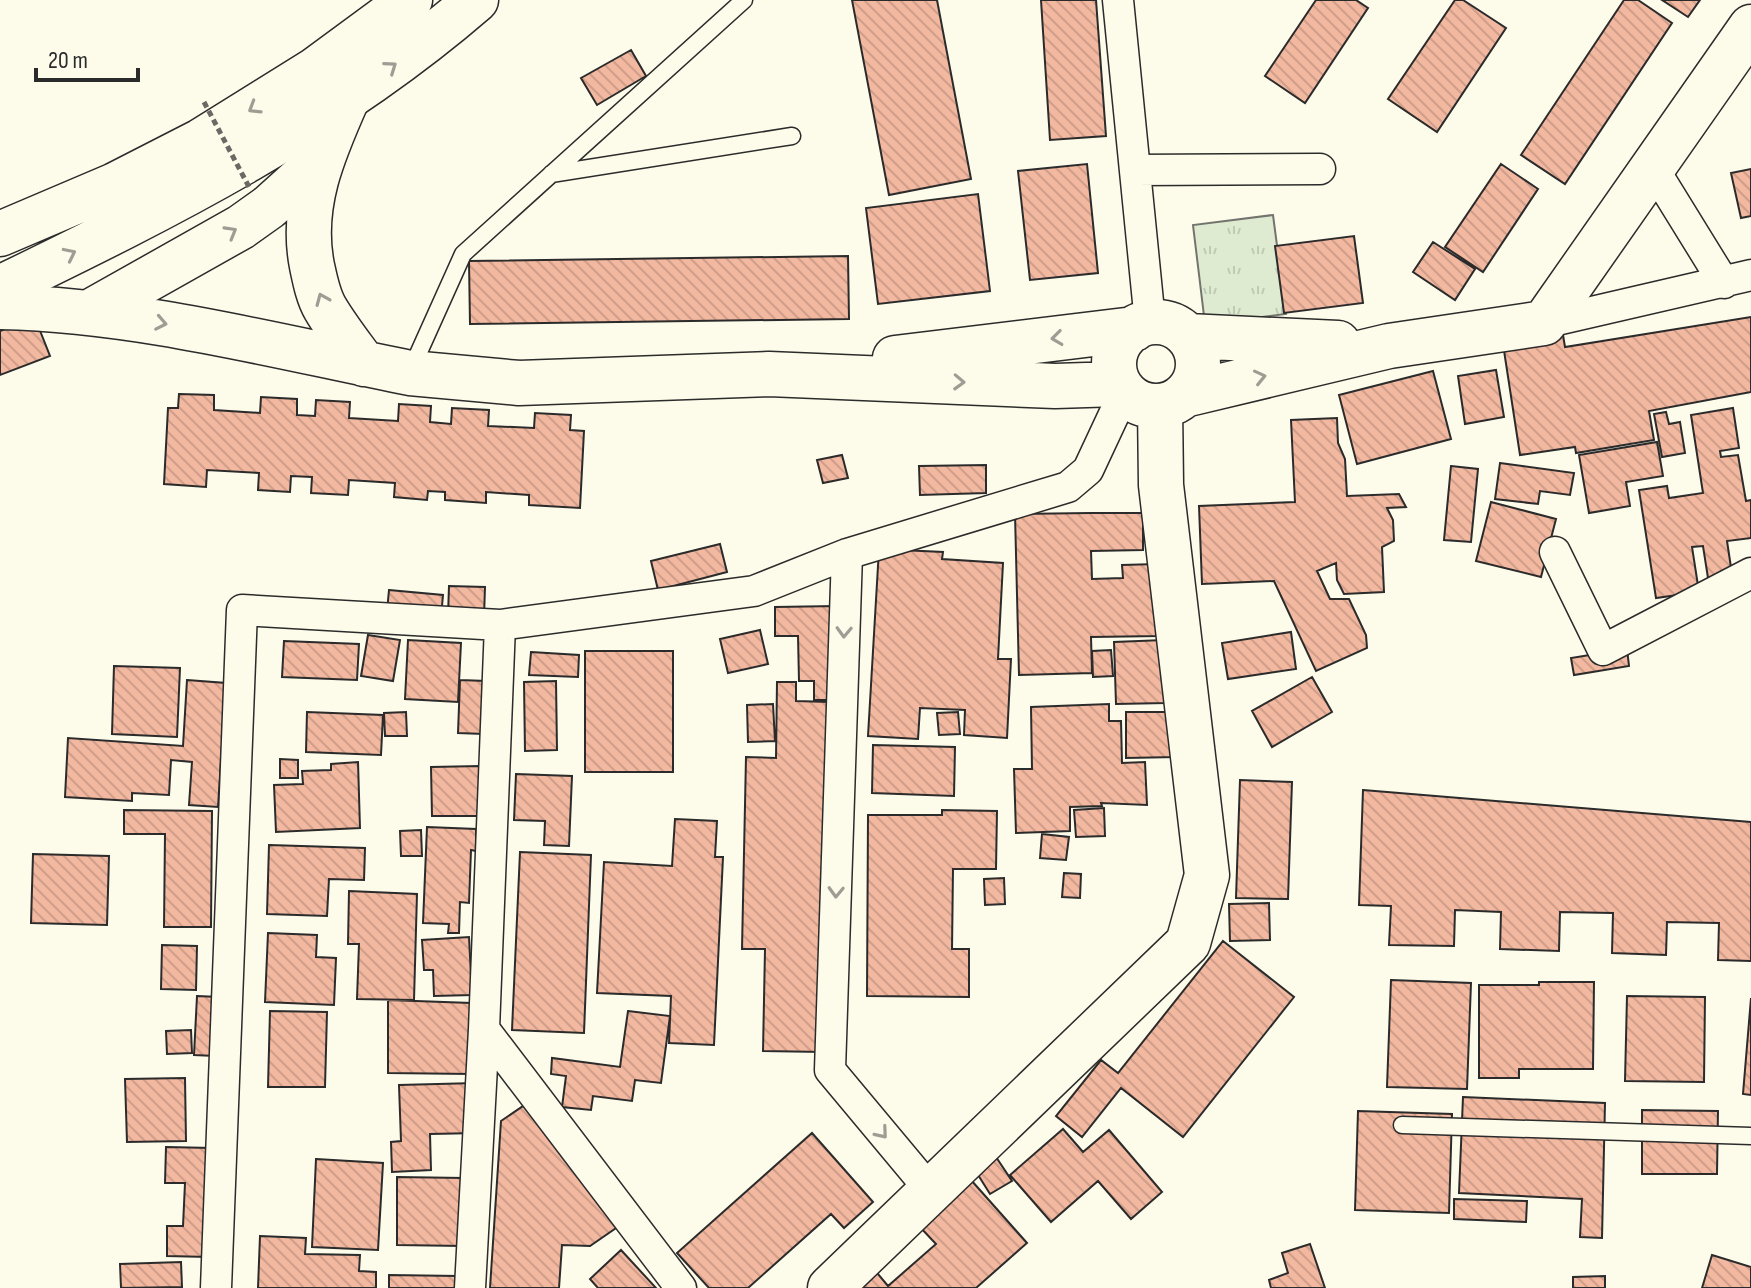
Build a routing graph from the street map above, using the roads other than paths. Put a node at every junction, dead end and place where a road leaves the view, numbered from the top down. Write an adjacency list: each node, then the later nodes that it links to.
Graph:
1 (410, 0): 13 (main road, one-way to 13)
2 (476, 0): 6 (main road, one-way to 2)
3 (744, 0): 12 (lane)
4 (1118, 0): 11 (street)
5 (1751, 27): 9 (main road)
6 (347, 99): 8 (main road); 15 (main road, one-way to 6)
7 (792, 136): 12 (lane)
8 (320, 161): 17 (main road, one-way to 8); 21 (main road, one-way to 8)
9 (1653, 168): 14 (street); 18 (main road)
10 (1320, 169): 11 (street)
11 (1135, 170): 19 (street)
12 (551, 174): 22 (lane)
13 (0, 234)
14 (1738, 279): 18 (street)
15 (0, 288)
16 (0, 307): 17 (main road)
17 (90, 312): 21 (main road, one-way to 21)
18 (1544, 323): 20 (main road)
19 (1157, 329): 20 (main road); 23 (main road, one-way to 23); 24 (main road); 24 (main road)
20 (1389, 346): 24 (main road, one-way to 20)
21 (364, 364): 22 (main road)
22 (410, 373): 23 (main road)
23 (769, 374): 24 (main road, one-way to 24)
24 (1146, 394): 26 (street); 32 (main road)
25 (1555, 552): 27 (street)
26 (847, 554): 28 (street); 32 (street, one-way to 32)
27 (1751, 573)
28 (500, 625): 29 (street); 33 (street)
29 (484, 1029): 34 (street); 35 (street)
30 (1402, 1125): 31 (lane)
31 (1751, 1136)
32 (931, 1191): 36 (main road)
33 (216, 1288)
34 (470, 1288)
35 (681, 1288)
36 (830, 1288)

